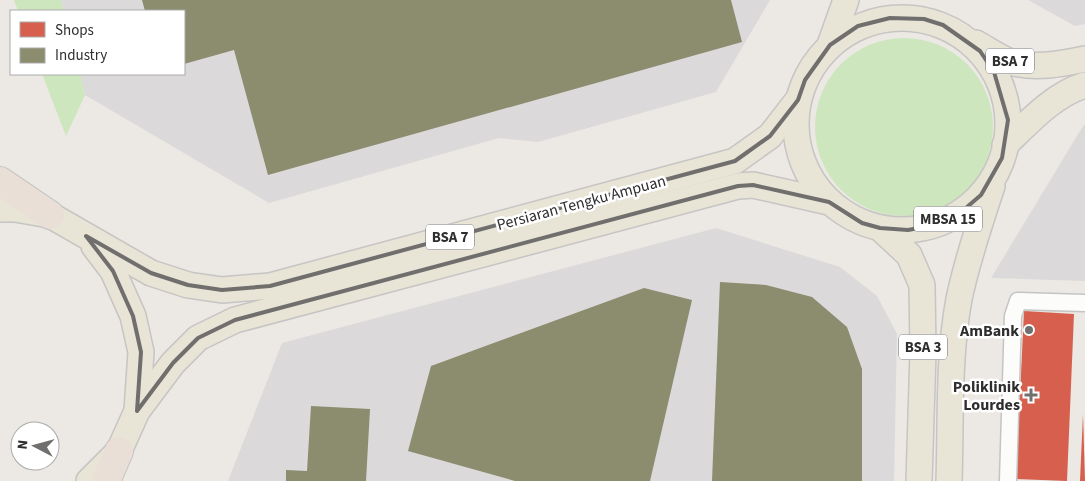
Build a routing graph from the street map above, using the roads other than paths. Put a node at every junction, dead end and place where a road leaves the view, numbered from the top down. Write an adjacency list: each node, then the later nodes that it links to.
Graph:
1 (846, 0): 4 (main road)
2 (916, 10): 3 (main road, MBSA 15); 4 (main road, MBSA 15)
3 (961, 35): 5 (main road, BSA 7); 8 (main road, MBSA 15)
4 (830, 45): 7 (main road, MBSA 15)
5 (1085, 59)
6 (1085, 85): 8 (main road)
7 (798, 100): 11 (main road, MBSA 15); 15 (main road, Persiaran Tengku Ampuan / BSA 7)
8 (1006, 145): 9 (main road, MBSA 15)
9 (996, 171): 14 (main road, MBSA 15); 22 (main road, BSA 3)
10 (0, 181): 13 (highway)
11 (829, 202): 14 (main road, MBSA 15); 17 (main road, Persiaran Tengku Ampuan / BSA 7)
12 (0, 209): 13 (main road)
13 (50, 215): 15 (main road, Persiaran Tengku Ampuan)
14 (880, 228): 21 (main road, BSA 3)
15 (86, 236): 17 (main road)
16 (1085, 303): 23 (street)
17 (137, 411): 18 (main road)
18 (119, 451): 19 (main road); 20 (highway)
19 (89, 481)
20 (106, 481)
21 (919, 481)
22 (949, 481)
23 (1008, 481)

